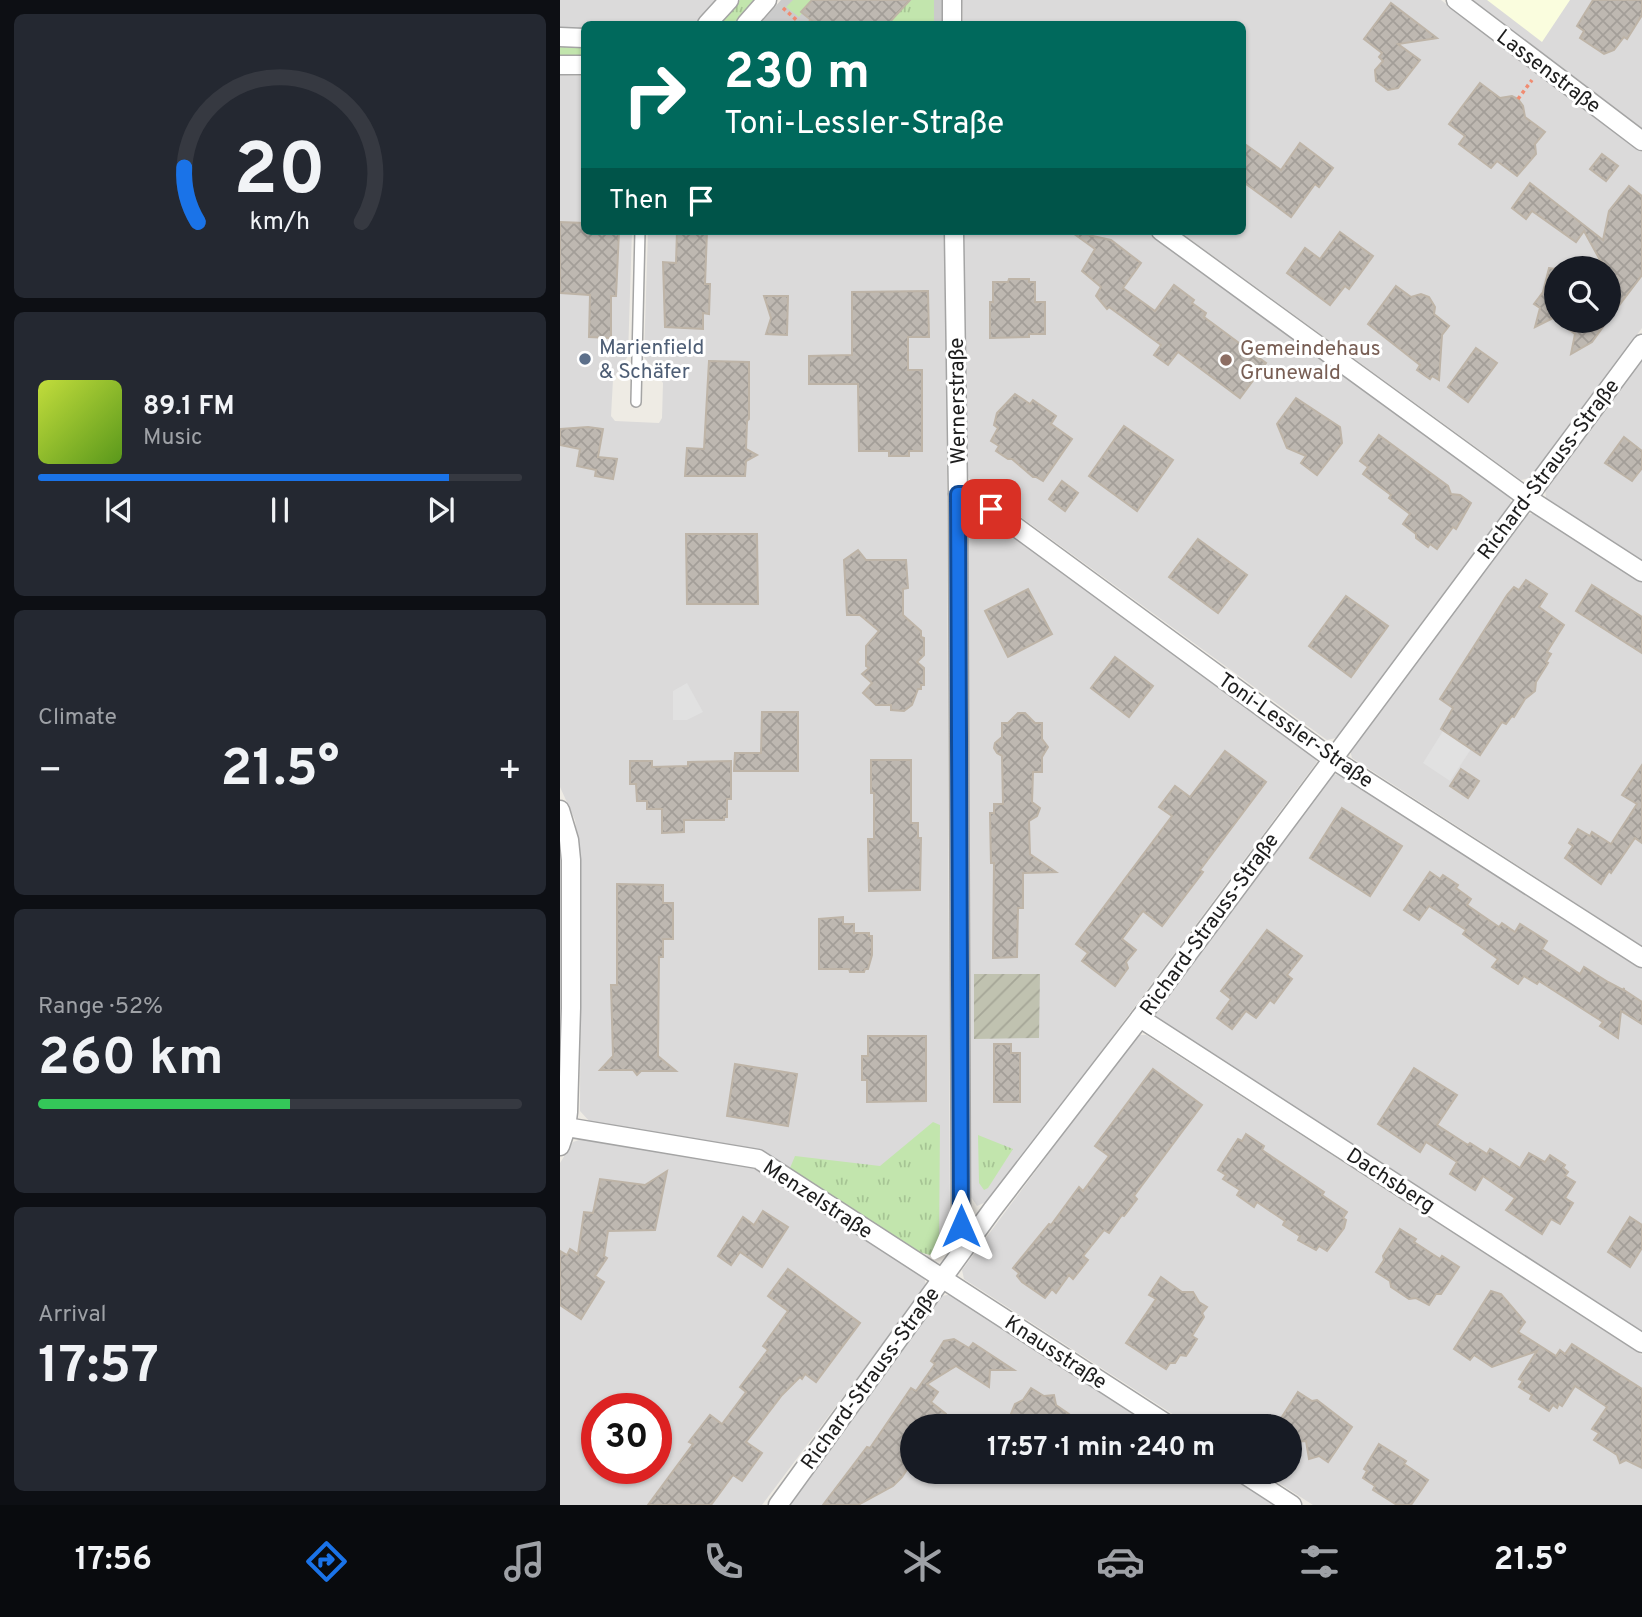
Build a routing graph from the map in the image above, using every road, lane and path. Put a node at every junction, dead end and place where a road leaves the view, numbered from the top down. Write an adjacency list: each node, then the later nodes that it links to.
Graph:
1 (729, 0): 5 (street)
2 (952, 0): 8 (street)
3 (1456, 0): 15 (street, Lassenstraße)
4 (774, 4): 6 (street); 7 (path)
5 (710, 21)
6 (750, 21)
7 (797, 21)
8 (952, 21)
9 (560, 37): 10 (street)
10 (581, 38)
11 (560, 65): 12 (street)
12 (581, 65)
13 (1534, 79): 14 (path)
14 (1518, 99)
15 (1642, 141)
16 (640, 235): 20 (lane)
17 (954, 235): 21 (street, Wernerstraße)
18 (1166, 235): 22 (street)
19 (1642, 344): 22 (street, Richard-Strauss-Straße)
20 (636, 402)
21 (958, 494): 24 (street, Toni-Lessler-Straße); 30 (street, Wernerstraße)
22 (1526, 497): 23 (street); 24 (street, Richard-Strauss-Straße)
23 (1642, 572)
24 (1332, 758): 26 (street, Toni-Lessler-Straße); 27 (street, Richard-Strauss-Straße)
25 (560, 810): 28 (street)
26 (1642, 958)
27 (1140, 1018): 30 (street, Richard-Strauss-Straße); 32 (street, Dachsberg)
28 (563, 1127): 29 (street); 31 (street, Menzelstraße)
29 (560, 1146)
30 (973, 1236): 31 (street, Richard-Strauss-Straße)
31 (942, 1279): 33 (street, Knausstraße); 35 (street, Richard-Strauss-Straße)
32 (1642, 1343)
33 (1151, 1414)
34 (1260, 1484): 36 (street)
35 (778, 1505)
36 (1292, 1505)

